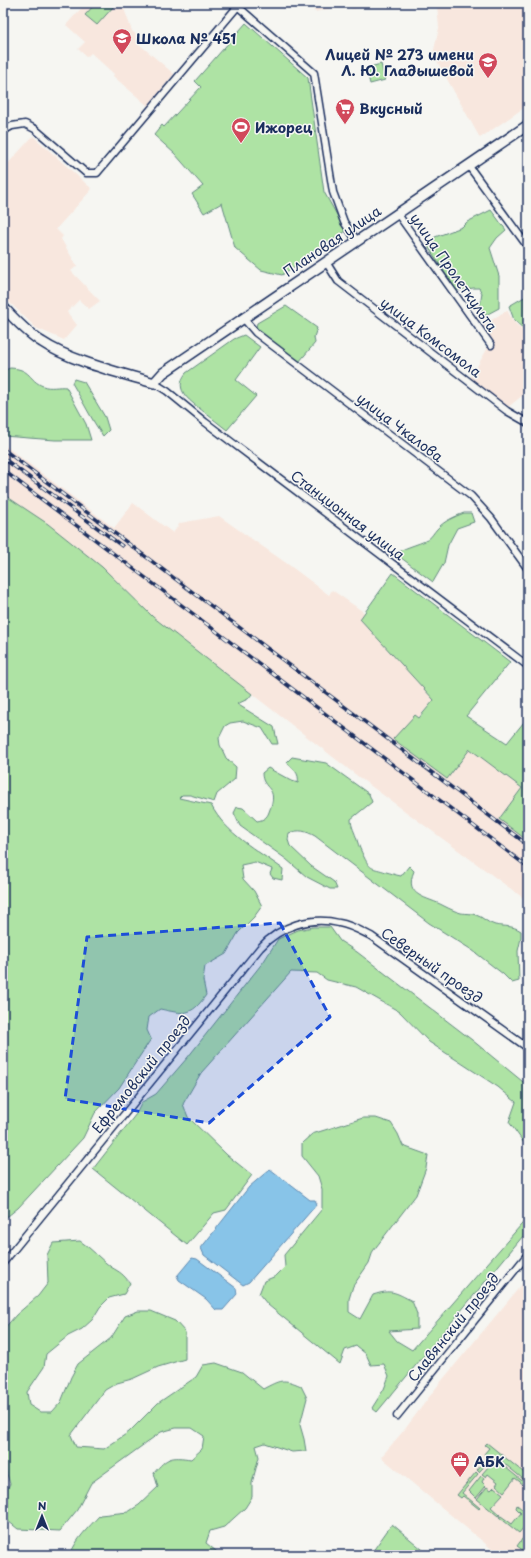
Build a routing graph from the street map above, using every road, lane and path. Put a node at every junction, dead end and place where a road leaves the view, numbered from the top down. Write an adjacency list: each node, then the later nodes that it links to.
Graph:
1 (236, 4): 3 (street); 6 (street)
2 (528, 125): 4 (street, Плановая улица)
3 (3, 131)
4 (468, 165): 5 (street, Плановая улица); 7 (street)
5 (397, 213): 6 (street, Плановая улица); 11 (street, улица Пролеткульта)
6 (357, 241): 8 (street, Плановая улица)
7 (528, 247)
8 (326, 262): 10 (street, Плановая улица); 13 (street, улица Комсомола)
9 (3, 307): 12 (street)
10 (244, 318): 12 (street, Плановая улица); 14 (street, улица Чкалова)
11 (491, 345)
12 (154, 383): 15 (street, Станционная улица)
13 (528, 422)
14 (528, 569)
15 (528, 666)
16 (313, 921): 17 (street, Северный проезд); 19 (street, Ефремовский проезд)
17 (528, 1048)
18 (528, 1254): 20 (street, Славянский проезд)
19 (3, 1263)
20 (397, 1416)

